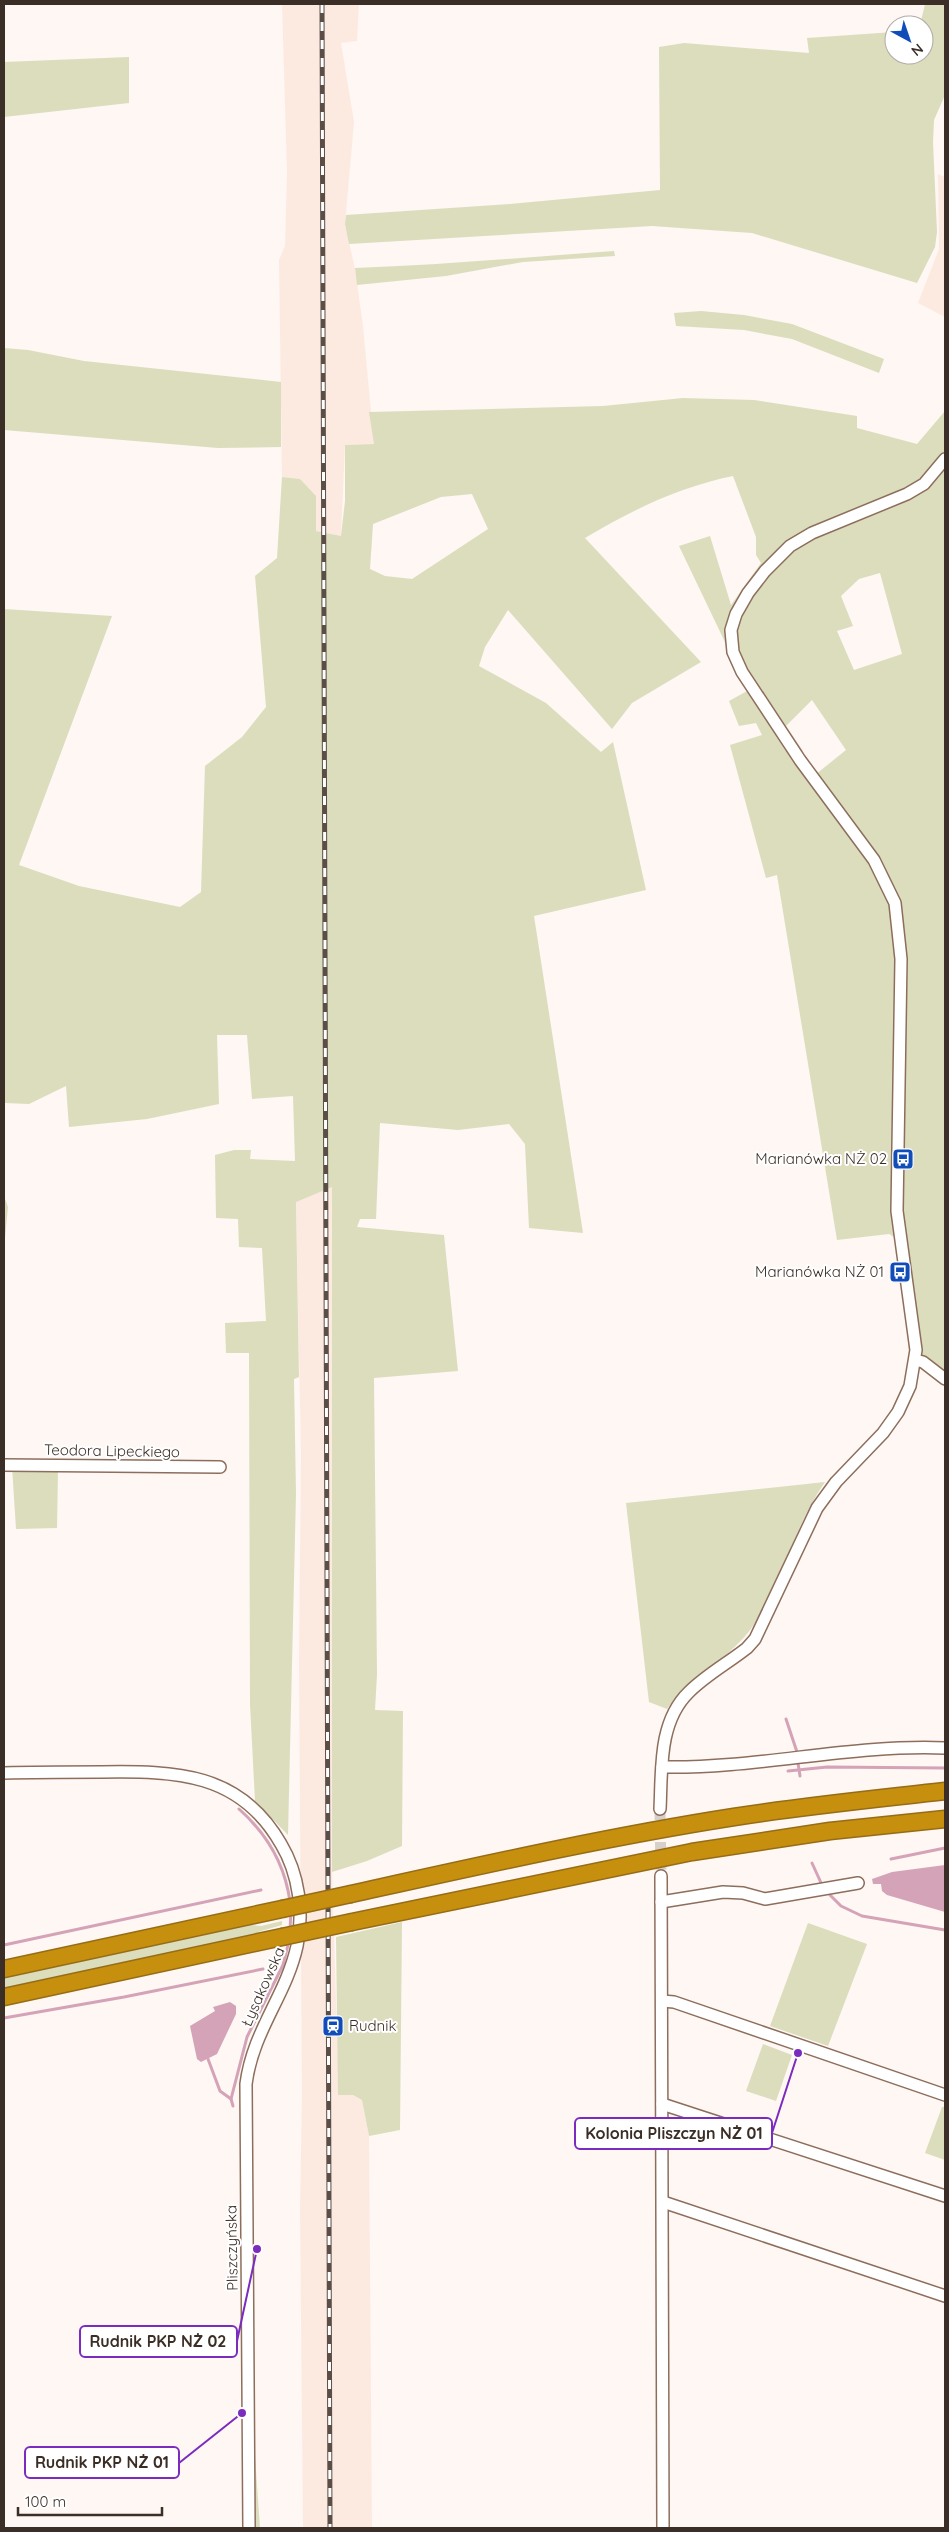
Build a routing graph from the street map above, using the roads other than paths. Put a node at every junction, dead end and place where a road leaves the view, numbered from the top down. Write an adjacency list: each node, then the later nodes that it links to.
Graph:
1 (945, 459): 2 (street)
2 (915, 1360): 3 (street); 7 (street)
3 (945, 1379)
4 (4, 1465): 5 (street, Teodora Lipeckiego)
5 (220, 1467)
6 (945, 1748): 7 (street)
7 (662, 1768): 10 (street)
8 (4, 1773): 20 (street, Łysakowska)
9 (945, 1792): 15 (highway, bridge)
10 (660, 1810)
11 (945, 1819): 16 (highway, bridge)
12 (661, 1876): 14 (street)
13 (858, 1883): 14 (street)
14 (662, 1902): 17 (street)
15 (4, 1969)
16 (4, 1997)
17 (662, 2001): 18 (street); 19 (street)
18 (945, 2095)
19 (662, 2104): 21 (street); 22 (street)
20 (244, 2118): 24 (street, Pliszczyńska)
21 (945, 2196)
22 (663, 2202): 23 (street); 25 (street)
23 (945, 2296)
24 (249, 2528)
25 (663, 2528)

